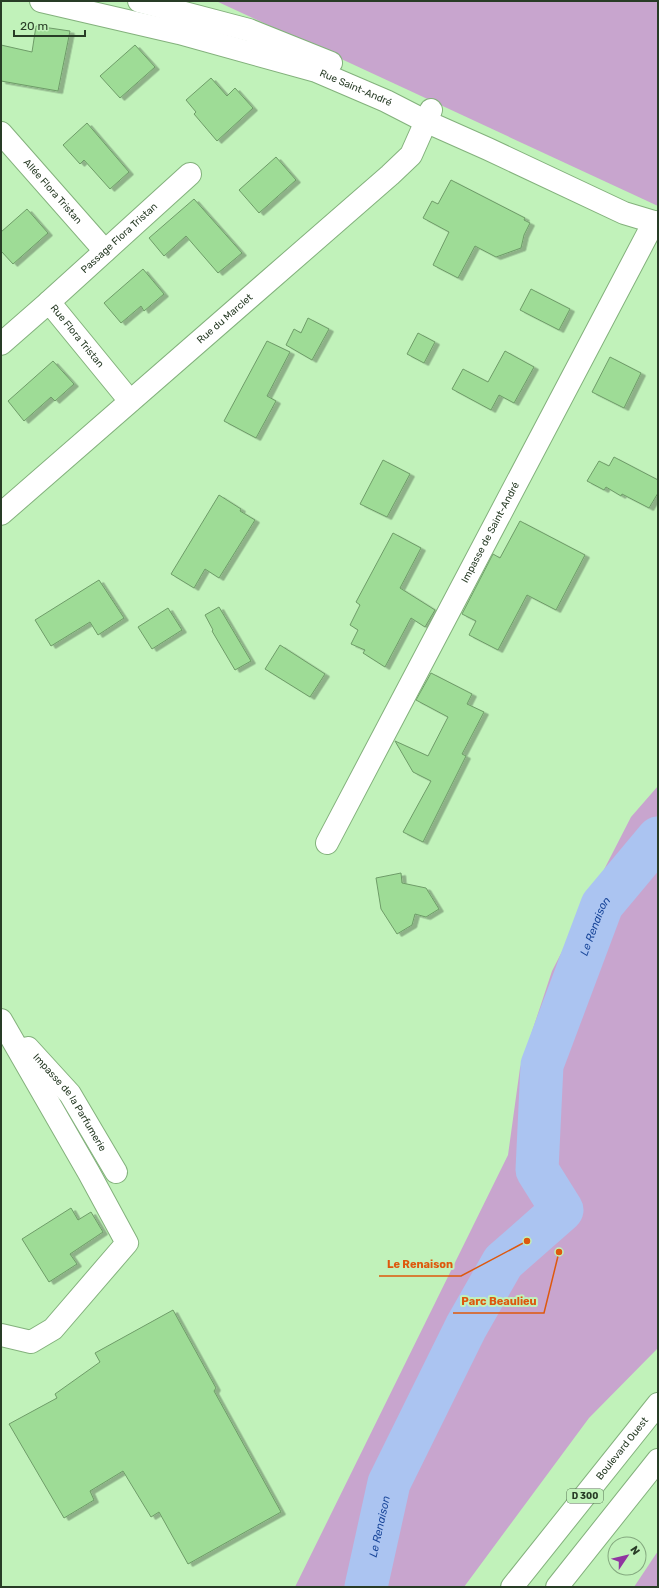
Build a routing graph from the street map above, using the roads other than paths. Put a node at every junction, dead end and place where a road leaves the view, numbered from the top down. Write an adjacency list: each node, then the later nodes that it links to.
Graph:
1 (41, 1): 3 (street, Rue Saint-André)
2 (138, 1): 3 (street, Rue Saint-André)
3 (428, 116): 6 (street, Rue Saint-André); 10 (street, Rue du Marclet)
4 (1, 133): 7 (street, Allée Flora Tristan)
5 (190, 174): 7 (street, Passage Flora Tristan)
6 (656, 223): 12 (street, Impasse de Saint-André)
7 (105, 251): 8 (street, Passage Flora Tristan)
8 (49, 302): 9 (street, Rue Flora Tristan); 10 (street, Rue Flora Tristan)
9 (1, 344)
10 (130, 401): 11 (street, Rue du Marclet)
11 (1, 514)
12 (327, 843)
13 (1, 1020): 14 (street, Impasse de la Parfumerie); 15 (street)
14 (116, 1172)
15 (1, 1335)
16 (658, 1404): 18 (street, Boulevard Ouest / D 300)
17 (658, 1460): 19 (street)
18 (512, 1587)
19 (557, 1587)

